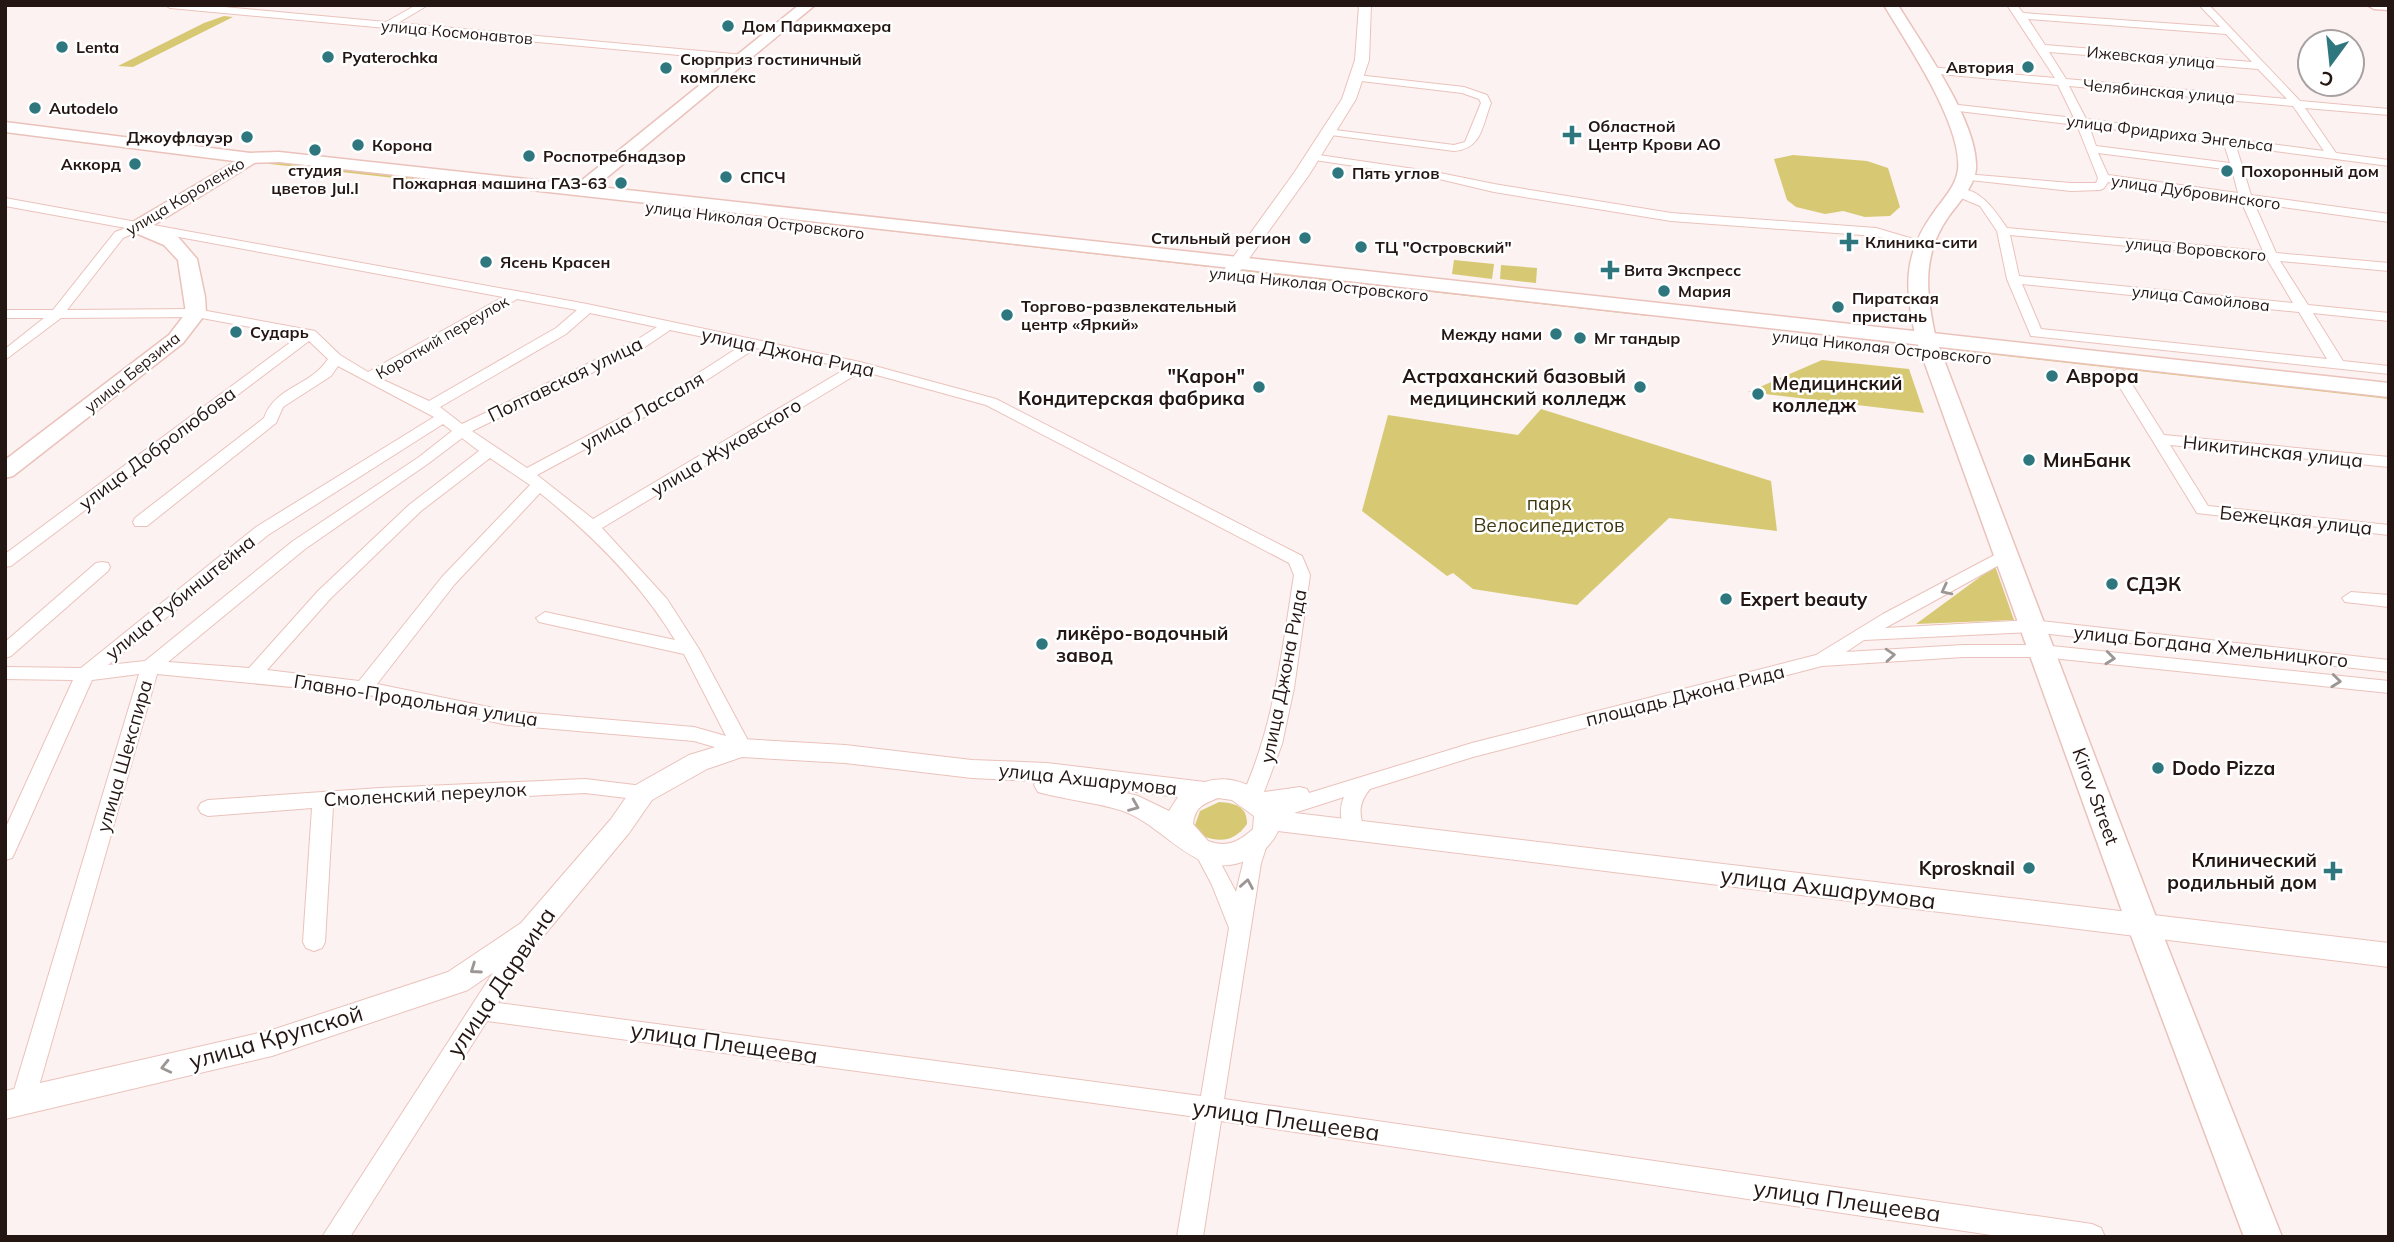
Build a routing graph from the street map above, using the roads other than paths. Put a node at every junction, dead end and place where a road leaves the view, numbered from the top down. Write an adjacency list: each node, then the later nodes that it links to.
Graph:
1 (170, 5): 11 (street, улица Космонавтов)
2 (423, 5): 11 (street)
3 (808, 5): 14 (main road)
4 (1366, 5): 17 (street)
5 (1891, 5): 16 (main road)
6 (2012, 5): 10 (street)
7 (2204, 5): 12 (street)
8 (2374, 5): 9 (main road)
9 (2389, 6)
10 (2021, 16): 12 (street); 13 (street)
11 (388, 25): 14 (street, улица Космонавтов)
12 (2230, 31): 15 (street)
13 (2041, 48): 15 (street, Ижевская улица); 18 (street)
14 (744, 58): 34 (main road)
15 (2262, 66): 19 (street)
16 (1929, 70): 18 (street, Челябинская улица); 20 (main road)
17 (1357, 78): 24 (street); 24 (street)
18 (2063, 83): 19 (street, Челябинская улица); 22 (street)
19 (2297, 104): 21 (street, Челябинская улица); 27 (street)
20 (1950, 107): 22 (street, улица Фридриха Энгельса); 33 (main road)
21 (2389, 112)
22 (2082, 122): 25 (street, улица Фридриха Энгельса); 26 (street)
23 (5, 127): 29 (main road, улица Николая Островского)
24 (1327, 132): 28 (street)
25 (2229, 141): 27 (street, улица Фридриха Энгельса); 31 (street)
26 (2094, 149): 31 (street); 32 (street)
27 (2332, 155): 30 (street, улица Фридриха Энгельса)
28 (1312, 157): 40 (street); 43 (street)
29 (250, 158): 34 (main road, улица Николая Островского); 38 (main road, улица Короленко)
30 (2389, 163)
31 (2236, 167): 35 (street)
32 (2104, 178): 33 (street, улица Дубровинского); 35 (street, улица Дубровинского)
33 (1962, 185): 39 (street); 40 (main road, Kirov Street)
34 (576, 194): 43 (main road, улица Николая Островского)
35 (2246, 199): 37 (street, улица Дубровинского); 41 (street)
36 (5, 202): 38 (street, улица Джона Рида)
37 (2389, 218)
38 (138, 228): 45 (street, улица Джона Рида); 48 (main road, улица Берзина); 50 (street, улица Короленко)
39 (2003, 232): 41 (street, улица Воровского); 44 (street)
40 (1924, 244): 55 (main road, Kirov Street)
41 (2271, 256): 42 (street, улица Воровского); 47 (street)
42 (2389, 267)
43 (1232, 269): 55 (main road, улица Николая Островского)
44 (2013, 279): 47 (street, улица Самойлова); 58 (street)
45 (515, 295): 46 (street, улица Джона Рида); 62 (street, Короткий переулок)
46 (587, 308): 52 (street, улица Джона Рида); 65 (street, улица Рубинштейна)
47 (2301, 309): 51 (street, улица Самойлова); 58 (street)
48 (196, 313): 50 (street); 53 (street); 70 (main road, улица Берзина)
49 (5, 314): 50 (street)
50 (57, 314): 56 (street, улица Короленко)
51 (2389, 317)
52 (667, 326): 54 (street, улица Джона Рида); 66 (street, Полтавская улица)
53 (310, 334): 57 (street); 76 (street, улица Добролюбова)
54 (753, 344): 59 (street, улица Джона Рида); 71 (street, улица Лассаля)
55 (1928, 347): 61 (main road, улица Николая Островского); 63 (main road, улица Николая Островского); 75 (main road, Kirov Street)
56 (5, 356)
57 (335, 358): 62 (street); 72 (street)
58 (2338, 365): 60 (street)
59 (860, 366): 73 (street, улица Жуковского); 100 (street, улица Джона Рида)
60 (2389, 370)
61 (2118, 373): 64 (main road, улица Николая Островского); 67 (street)
62 (368, 378): 65 (street)
63 (2389, 390)
64 (2389, 404)
65 (436, 412): 66 (street); 89 (street, улица Рубинштейна)
66 (463, 430): 68 (street); 87 (street, улица Шекспира)
67 (2157, 439): 69 (street, Никитинская улица); 74 (street, Бежецкая улица)
68 (489, 451): 71 (street); 90 (street)
69 (2389, 462)
70 (5, 471)
71 (534, 478): 73 (street); 92 (street, улица Лассаля)
72 (141, 522)
73 (592, 527): 83 (street)
74 (2389, 530)
75 (2004, 555): 81 (street, площадь Джона Рида, one-way to 81); 82 (main road, Kirov Street)
76 (5, 562)
77 (102, 567): 84 (street)
78 (2351, 598): 79 (street)
79 (2389, 601)
80 (545, 618): 83 (street)
81 (1855, 636): 82 (street); 85 (street, площадь Джона Рида)
82 (2037, 638): 85 (street, one-way to 82); 86 (street, улица Богдана Хмельницкого); 91 (street, улица Богдана Хмельницкого, one-way to 91); 104 (main road, Kirov Street)
83 (690, 649): 93 (street)
84 (5, 652)
85 (1822, 660): 95 (street, площадь Джона Рида)
86 (2389, 666)
87 (150, 667): 89 (street, Главно-Продольная улица); 90 (street, Главно-Продольная улица); 110 (street, улица Шекспира)
88 (5, 673): 89 (street, Главно-Продольная улица)
89 (85, 674): 103 (street, улица Рубинштейна)
90 (253, 675): 92 (street, Главно-Продольная улица)
91 (2389, 687)
92 (364, 688): 93 (street, Главно-Продольная улица)
93 (742, 748): 94 (street, улица Ахшарумова); 97 (street, улица Дарвина)
94 (972, 769): 96 (street, улица Ахшарумова); 102 (street, улица Ахшарумова, one-way to 102)
95 (1354, 785): 100 (street, площадь Джона Рида); 101 (street)
96 (1204, 791): 100 (street); 102 (street)
97 (643, 793): 98 (street, Смоленский переулок); 106 (street, улица Дарвина)
98 (323, 799): 99 (street, Смоленский переулок); 107 (street)
99 (208, 808)
100 (1260, 814): 101 (street, улица Ахшарумова); 102 (street); 105 (street, улица Джона Рида, one-way to 100)
101 (1355, 830): 104 (street, улица Ахшарумова)
102 (1195, 845): 105 (street)
103 (5, 852)
104 (2143, 925): 108 (street, улица Ахшарумова); 115 (main road, Kirov Street)
105 (1240, 928): 111 (street, улица Джона Рида)
106 (531, 931): 109 (street, улица Дарвина); 110 (street, улица Крупской, one-way to 110)
107 (314, 942)
108 (2389, 955)
109 (480, 1010): 111 (street, улица Плещеева); 112 (street, улица Дарвина)
110 (14, 1102)
111 (1209, 1108): 113 (street, улица Джона Рида); 114 (street, улица Плещеева)
112 (335, 1237)
113 (1190, 1237)
114 (2092, 1237)
115 (2263, 1237)

